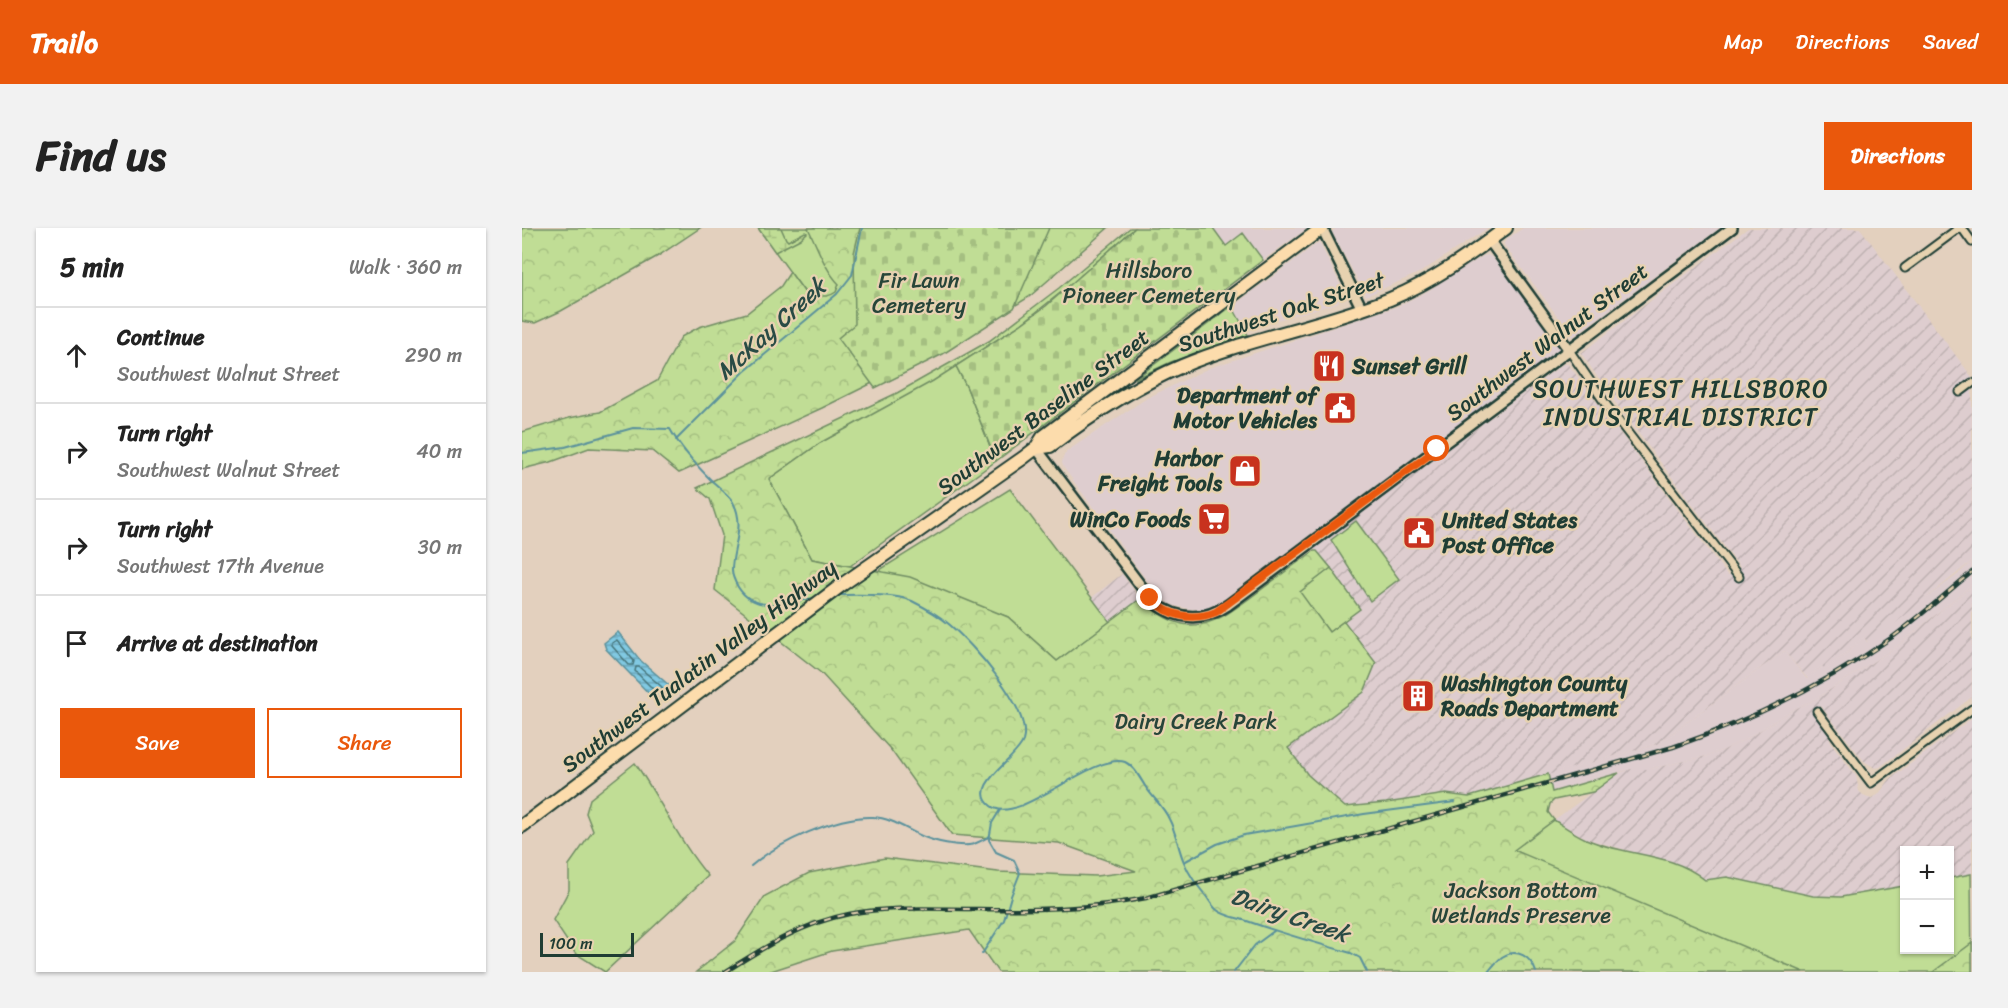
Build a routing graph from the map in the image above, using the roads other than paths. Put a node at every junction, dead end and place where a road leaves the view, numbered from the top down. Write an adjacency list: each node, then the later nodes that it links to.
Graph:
1 (1322, 228): 8 (street); 12 (highway, Southwest Baseline Street)
2 (1506, 228): 5 (highway, Southwest Oak Street)
3 (1732, 228): 9 (street, Southwest Walnut Street)
4 (1960, 228): 6 (street); 7 (street)
5 (1489, 240): 8 (highway, Southwest Oak Street); 9 (street)
6 (1972, 242)
7 (1905, 268)
8 (1362, 309): 12 (highway, Southwest Oak Street)
9 (1569, 350): 12 (street, Southwest Walnut Street); 14 (street)
10 (1972, 383): 11 (street)
11 (1960, 392)
12 (1036, 448): 13 (highway, Southwest Baseline Street)
13 (874, 562): 17 (highway, Southwest Tualatin Valley Highway)
14 (1739, 577)
15 (1972, 709): 16 (street)
16 (1817, 711)
17 (522, 826)

